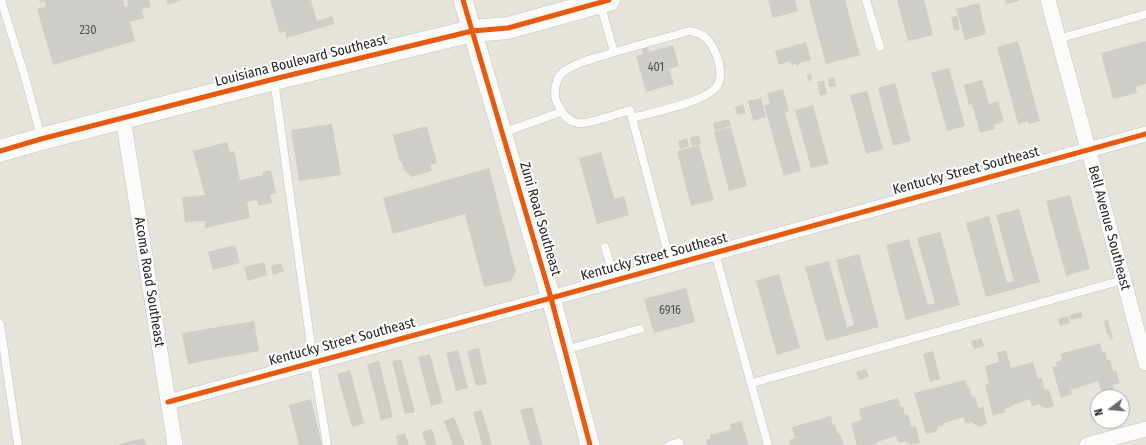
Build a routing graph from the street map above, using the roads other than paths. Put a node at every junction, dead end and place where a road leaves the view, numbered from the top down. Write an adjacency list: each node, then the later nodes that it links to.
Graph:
1 (1, 0): 17 (lane)
2 (463, 0): 7 (street, Zuni Road Southeast)
3 (866, 0): 9 (lane)
4 (1048, 0): 8 (street, Bell Avenue Southeast)
5 (605, 1): 7 (main road, Louisiana Boulevard Southeast); 10 (lane)
6 (1146, 14): 8 (lane)
7 (472, 31): 11 (main road, Louisiana Boulevard Southeast); 15 (street, Zuni Road Southeast)
8 (1058, 39): 18 (street, Bell Avenue Southeast)
9 (880, 47)
10 (614, 52): 12 (lane); 14 (lane)
11 (274, 79): 13 (main road, Louisiana Boulevard Southeast); 29 (lane)
12 (561, 112): 14 (lane); 15 (lane)
13 (123, 118): 17 (main road, Louisiana Boulevard Southeast); 32 (street, Acoma Road Southeast)
14 (632, 118): 22 (lane)
15 (502, 133): 25 (street, Zuni Road Southeast)
16 (1146, 134): 18 (street, Kentucky Street Southeast)
17 (41, 139): 19 (main road, Louisiana Boulevard Southeast)
18 (1088, 150): 21 (street, Kentucky Street Southeast); 23 (street, Bell Avenue Southeast)
19 (0, 151)
20 (604, 246): 24 (lane)
21 (715, 253): 22 (street, Kentucky Street Southeast); 31 (lane)
22 (671, 265): 24 (street, Kentucky Street Southeast)
23 (1123, 280): 30 (street, Bell Avenue Southeast); 31 (lane)
24 (615, 281): 25 (street, Kentucky Street Southeast)
25 (551, 298): 28 (street, Zuni Road Southeast); 29 (street, Kentucky Street Southeast)
26 (0, 324): 34 (lane)
27 (640, 329): 28 (lane)
28 (565, 350): 37 (street, Zuni Road Southeast)
29 (314, 362): 32 (street, Kentucky Street Southeast); 36 (lane)
30 (1146, 363)
31 (752, 383): 40 (lane)
32 (168, 402): 35 (street, Acoma Road Southeast)
33 (1146, 429): 41 (street)
34 (18, 445)
35 (174, 445)
36 (327, 445)
37 (590, 445)
38 (670, 445): 39 (lane)
39 (680, 445)
40 (768, 445)
41 (1087, 445)

